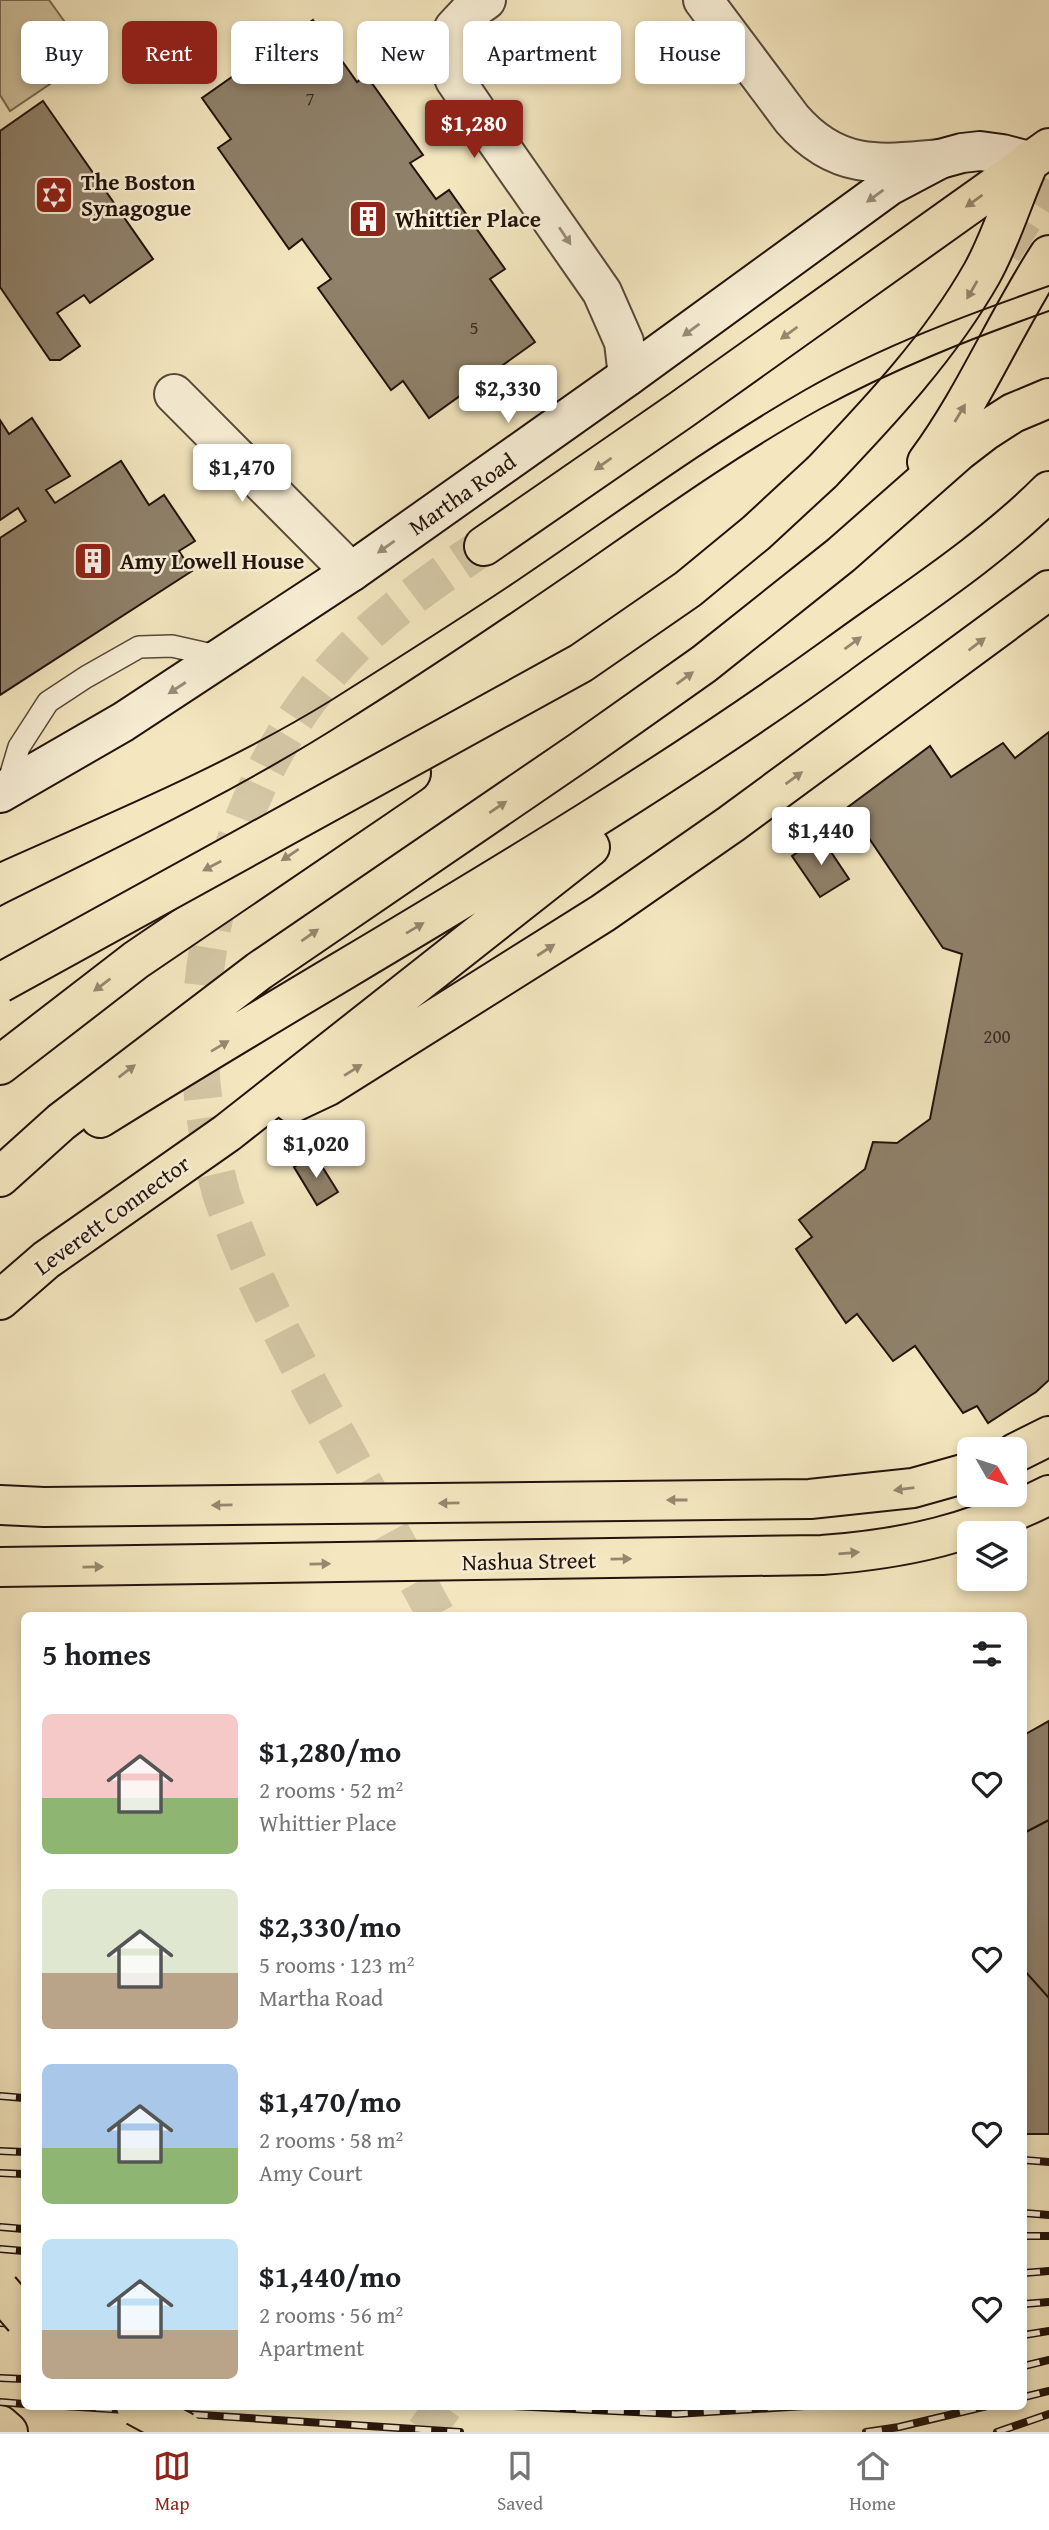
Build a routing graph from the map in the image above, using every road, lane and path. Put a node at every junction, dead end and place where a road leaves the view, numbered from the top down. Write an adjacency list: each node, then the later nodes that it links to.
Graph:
1 (486, 0): 7 (main road, one-way to 7)
2 (704, 0): 4 (main road)
3 (1049, 127): 5 (main road)
4 (940, 159): 5 (main road, Martha Road); 7 (main road, Martha Road, one-way to 7)
5 (1042, 159): 10 (main road, one-way to 10); 13 (main road, one-way to 13)
6 (1049, 255): 12 (main road, one-way to 6)
7 (628, 376): 14 (main road, Martha Road, one-way to 14)
8 (174, 394): 14 (main road)
9 (1049, 398): 12 (main road)
10 (811, 479): 19 (main road, one-way to 19, bridge); 20 (main road, one-way to 20)
11 (1049, 491): 17 (main road, one-way to 11)
12 (875, 526): 22 (main road, one-way to 12)
13 (484, 546)
14 (351, 572): 16 (main road, Martha Road)
15 (1041, 598): 21 (main road, one-way to 15)
16 (221, 657): 18 (main road, Martha Road, one-way to 18); 18 (lane)
17 (798, 683): 21 (main road); 23 (main road, one-way to 17)
18 (3, 791)
19 (0, 983)
20 (0, 1065)
21 (227, 1133): 24 (main road, Leverett Connector)
22 (0, 1177)
23 (0, 1191)
24 (0, 1300)
25 (1049, 1436): 26 (main road)
26 (1027, 1447)
27 (957, 1476): 29 (main road, one-way to 29)
28 (1049, 1495): 30 (main road, Nashua Street, one-way to 28)
29 (0, 1505)
30 (12, 1569)
31 (0, 2290): 32 (main road, bridge)
32 (21, 2314)
33 (143, 2410): 36 (main road, bridge)
34 (0, 2426): 35 (main road)
35 (8, 2432)
36 (184, 2432)

